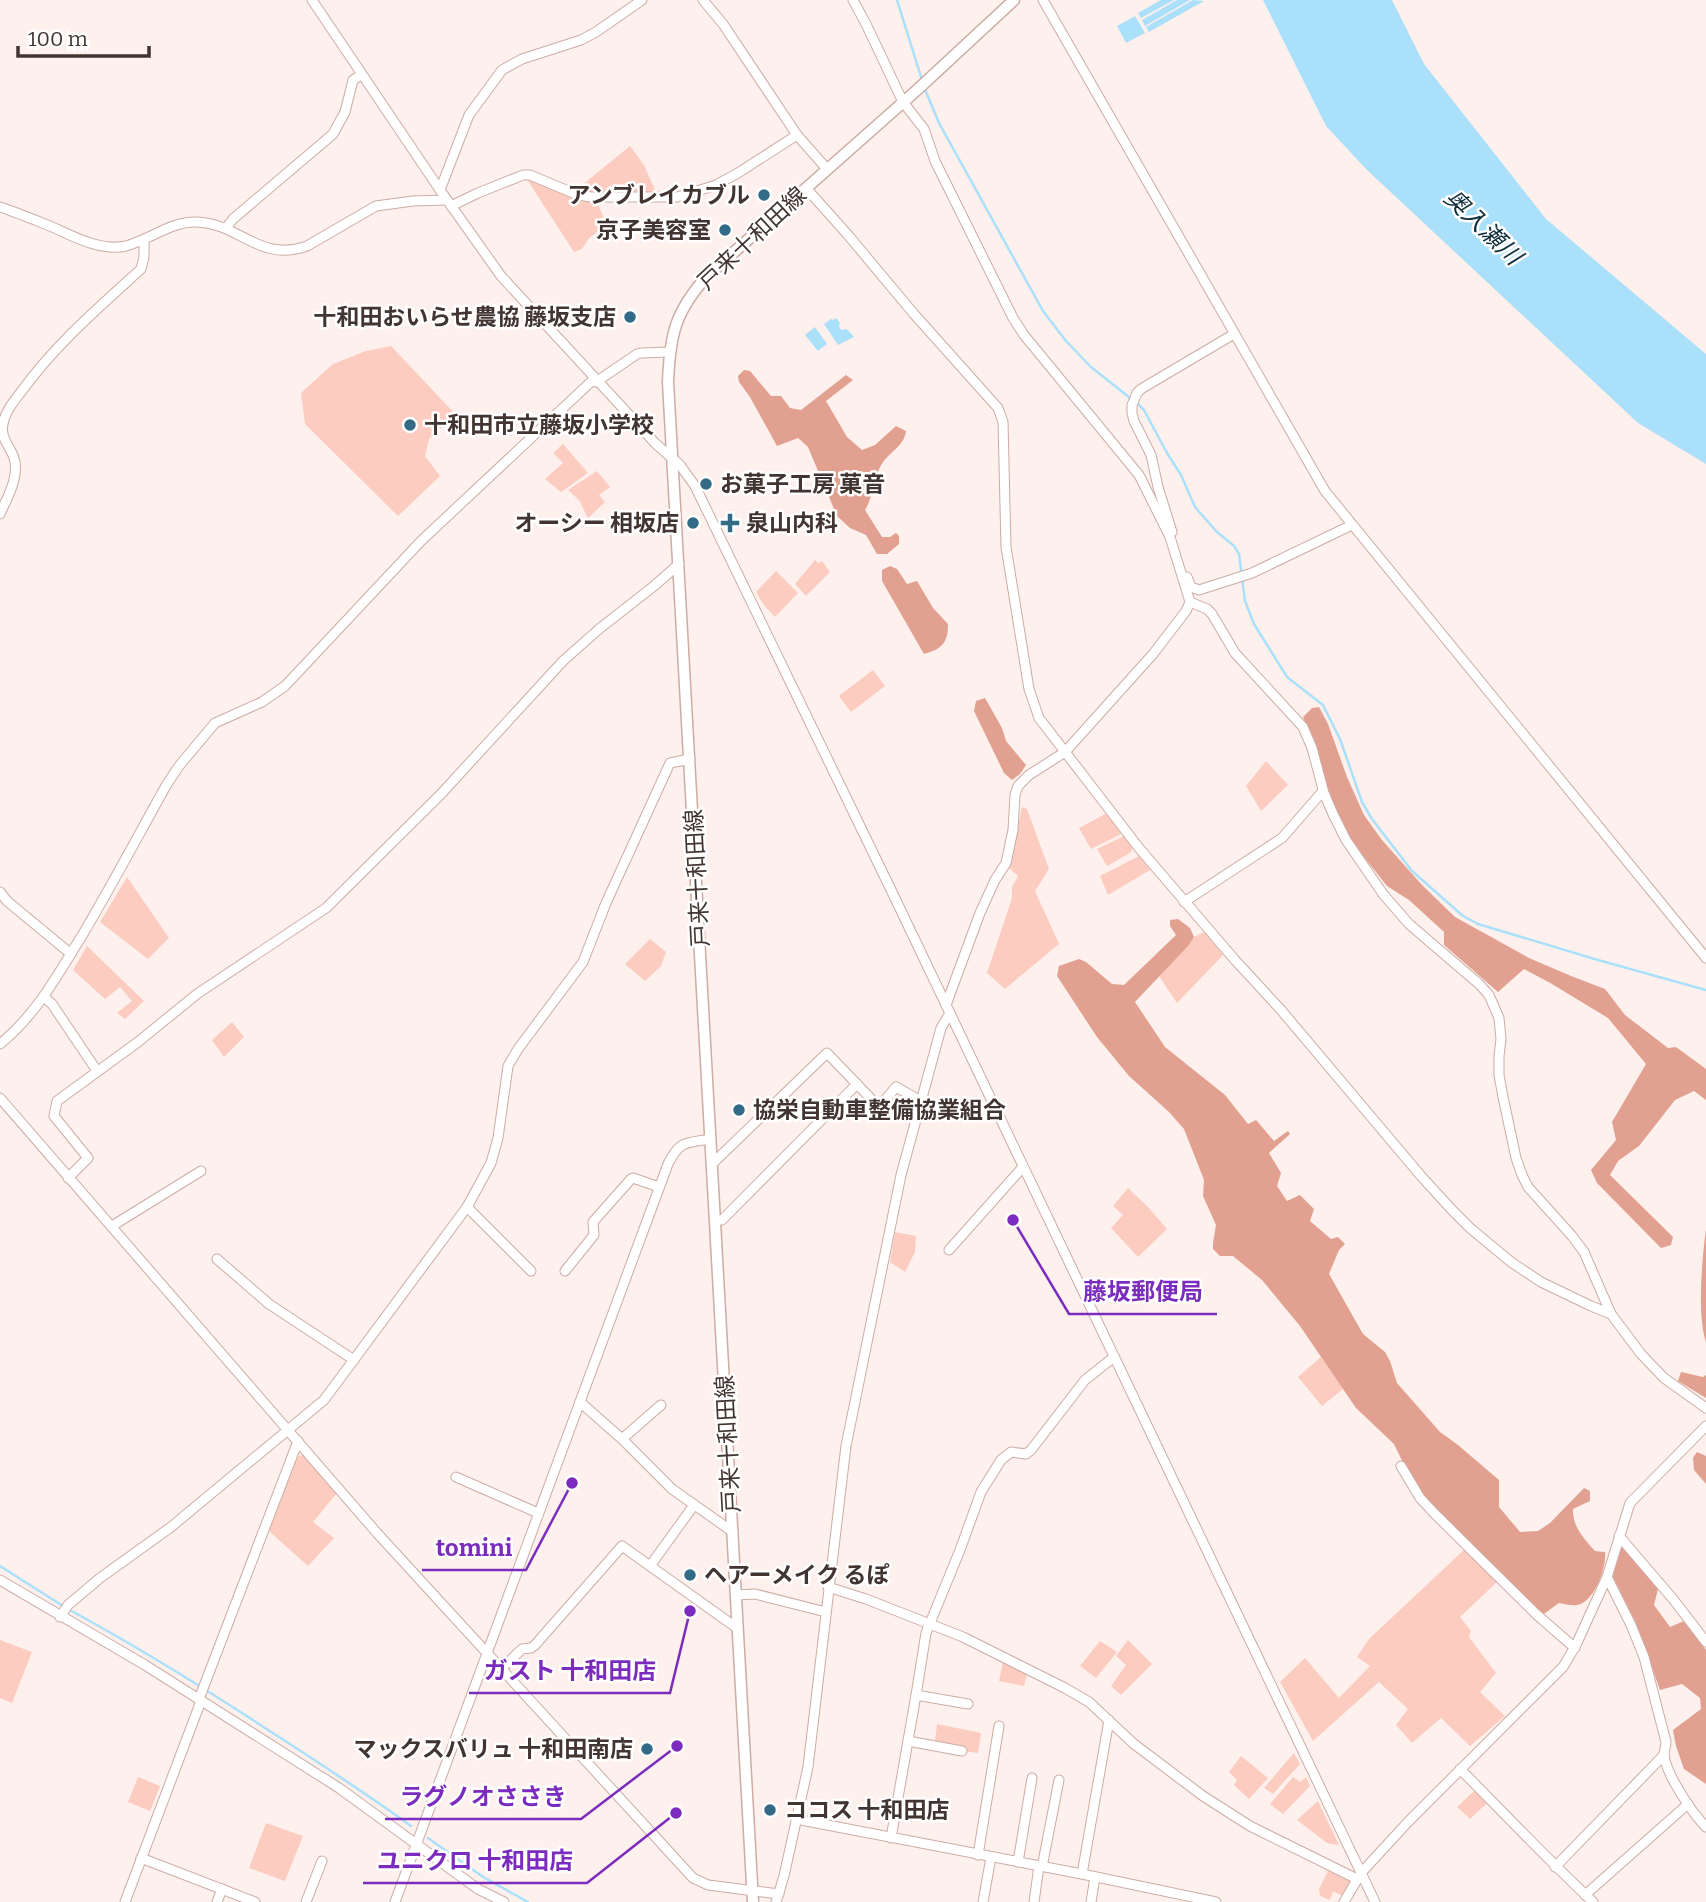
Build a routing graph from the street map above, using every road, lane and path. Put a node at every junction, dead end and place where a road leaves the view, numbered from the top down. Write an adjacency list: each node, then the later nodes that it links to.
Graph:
1 (312, 0): 7 (street)
2 (642, 0): 12 (street)
3 (703, 0): 9 (street)
4 (853, 0): 8 (street)
5 (1014, 0): 8 (main road, 戸来十和田線)
6 (1043, 0): 17 (street)
7 (361, 75): 12 (street); 15 (street)
8 (903, 102): 10 (main road, 戸来十和田線); 23 (street)
9 (797, 135): 10 (street); 13 (street)
10 (827, 169): 11 (main road, 戸来十和田線)
11 (806, 188): 18 (main road, 戸来十和田線); 27 (street)
12 (440, 190): 13 (street)
13 (449, 203): 15 (street); 19 (street)
14 (0, 207): 16 (street)
15 (226, 228): 16 (street)
16 (144, 240): 21 (street)
17 (1234, 334): 22 (street); 23 (street)
18 (669, 352): 19 (street); 20 (main road, 戸来十和田線)
19 (595, 381): 20 (street); 32 (street)
20 (672, 457): 24 (main road, 戸来十和田線); 35 (street)
21 (0, 514)
22 (1352, 525): 25 (street); 33 (street)
23 (1171, 541): 25 (street)
24 (679, 564): 28 (main road, 戸来十和田線); 37 (street)
25 (1180, 568): 26 (street)
26 (1190, 602): 27 (street); 29 (street)
27 (1065, 752): 31 (street); 35 (street)
28 (690, 759): 41 (main road, 戸来十和田線); 47 (street)
29 (1323, 791): 31 (street); 54 (street)
30 (0, 892): 32 (street)
31 (1184, 902): 54 (street)
32 (71, 954): 34 (street)
33 (1706, 958)
34 (44, 997): 36 (street); 37 (street)
35 (948, 1009): 40 (street); 43 (street)
36 (0, 1044)
37 (97, 1071): 45 (street)
38 (857, 1084): 40 (street); 42 (street); 48 (street)
39 (0, 1098): 45 (street)
40 (921, 1101): 73 (street)
41 (711, 1139): 42 (main road, 戸来十和田線); 46 (street)
42 (712, 1164): 48 (main road, 戸来十和田線)
43 (1023, 1167): 50 (street); 55 (street)
44 (201, 1171): 49 (street)
45 (68, 1178): 49 (street)
46 (659, 1187): 53 (street); 57 (street)
47 (467, 1207): 52 (street); 56 (street)
48 (716, 1220): 68 (main road, 戸来十和田線)
49 (112, 1226): 61 (street)
50 (949, 1250)
51 (217, 1259): 56 (street)
52 (531, 1271)
53 (565, 1271)
54 (1611, 1314): 59 (street)
55 (1114, 1357): 77 (street); 107 (street)
56 (354, 1360): 61 (street)
57 (580, 1402): 62 (street); 67 (street)
58 (660, 1405): 62 (street)
59 (1706, 1408)
60 (1706, 1426): 69 (street)
61 (288, 1428): 63 (street); 75 (street)
62 (622, 1439): 66 (street)
63 (298, 1441): 81 (street); 83 (street)
64 (1401, 1466): 80 (street)
65 (456, 1477): 67 (street)
66 (694, 1505): 68 (street); 70 (street)
67 (538, 1513): 81 (street)
68 (733, 1532): 74 (main road, 戸来十和田線)
69 (1619, 1536): 71 (street); 79 (street)
70 (650, 1566): 78 (street); 82 (street)
71 (1607, 1577): 80 (street); 90 (street)
72 (0, 1580): 75 (street)
73 (828, 1587): 76 (street); 77 (street)
74 (736, 1595): 76 (street); 78 (main road, 戸来十和田線)
75 (64, 1611): 83 (street)
76 (826, 1612): 95 (street)
77 (929, 1624): 84 (street); 86 (street)
78 (737, 1628): 110 (main road, 戸来十和田線)
79 (1706, 1642)
80 (1575, 1648): 91 (street)
81 (486, 1654): 82 (street); 98 (street)
82 (502, 1668): 110 (street)
83 (202, 1694): 98 (street); 101 (street)
84 (916, 1695): 85 (street); 88 (street)
85 (968, 1703)
86 (1109, 1720): 106 (street); 107 (street)
87 (999, 1726): 99 (street)
88 (908, 1741): 89 (street); 97 (street)
89 (962, 1751)
90 (1664, 1755): 94 (street); 105 (street)
91 (1460, 1769): 105 (street); 107 (street)
92 (1032, 1778): 103 (street)
93 (1059, 1780): 104 (street)
94 (1688, 1804): 96 (street); 112 (street)
95 (796, 1819): 97 (street); 111 (street)
96 (1706, 1827)
97 (891, 1838): 99 (street)
98 (416, 1844): 117 (street); 118 (street)
99 (978, 1854): 100 (street)
100 (990, 1857): 103 (street); 119 (street)
101 (141, 1858): 109 (street); 113 (street)
102 (321, 1861): 116 (street)
103 (1018, 1862): 104 (street)
104 (1041, 1867): 106 (street); 120 (street)
105 (1555, 1867): 112 (street)
106 (1082, 1874): 108 (street)
107 (1359, 1876): 123 (street); 124 (street)
108 (1094, 1877): 121 (street); 122 (street)
109 (222, 1889): 114 (street); 115 (street)
110 (753, 1897): 111 (street)
111 (777, 1898)
112 (1589, 1898)
113 (125, 1902)
114 (217, 1902)
115 (255, 1902)
116 (306, 1902)
117 (395, 1902)
118 (504, 1902)
119 (982, 1902)
120 (1034, 1902)
121 (1091, 1902)
122 (1216, 1902)
123 (1344, 1902)
124 (1375, 1902)

